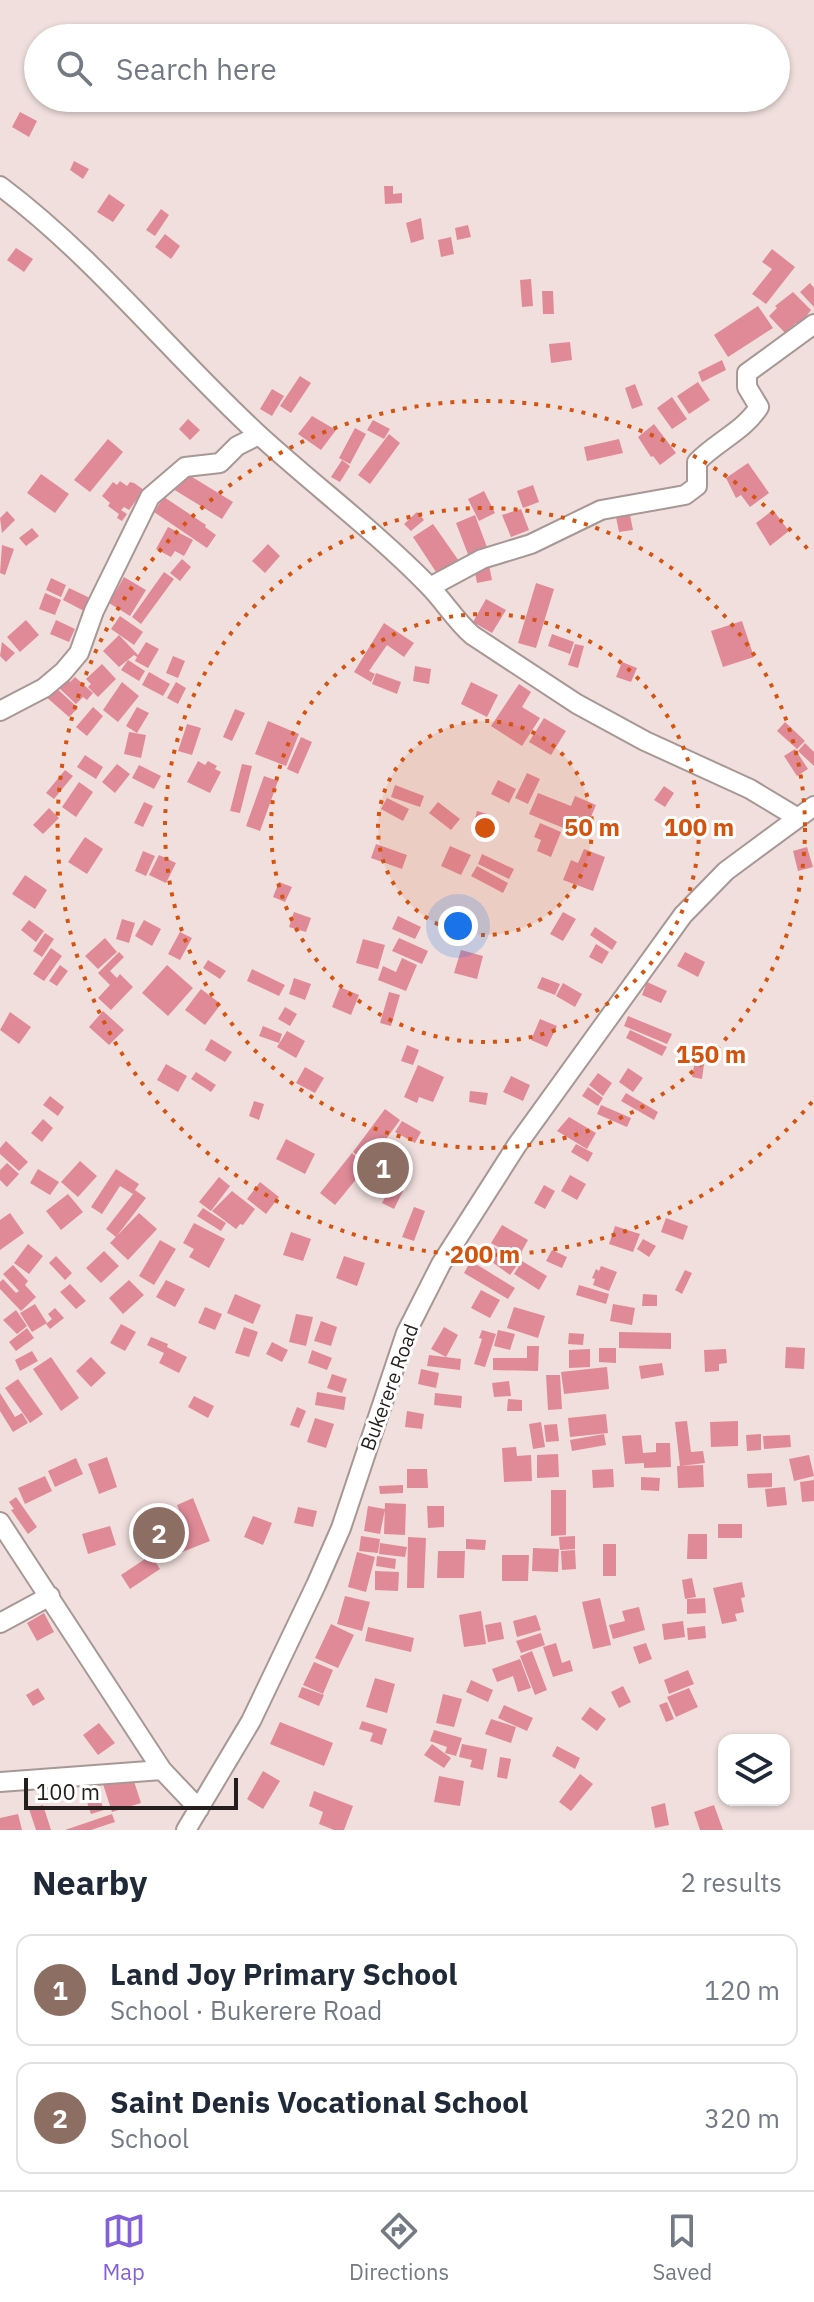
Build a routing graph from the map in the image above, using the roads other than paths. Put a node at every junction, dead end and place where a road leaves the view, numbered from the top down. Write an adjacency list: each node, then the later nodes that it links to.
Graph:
1 (0, 186): 3 (street)
2 (814, 324): 4 (street)
3 (259, 435): 4 (street); 5 (street)
4 (430, 587): 7 (street)
5 (0, 711)
6 (814, 806): 7 (street, Bukerere Road)
7 (798, 818): 13 (street, Bukerere Road)
8 (0, 1522): 9 (street)
9 (50, 1596): 10 (street); 11 (street)
10 (0, 1623)
11 (162, 1770): 12 (street); 13 (street)
12 (0, 1782)
13 (199, 1809): 14 (street, Bukerere Road)
14 (186, 1830)

